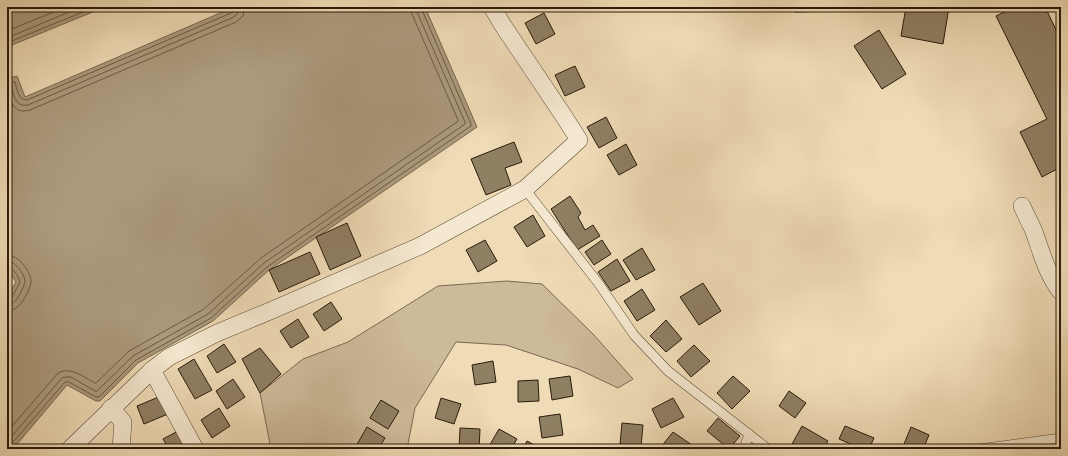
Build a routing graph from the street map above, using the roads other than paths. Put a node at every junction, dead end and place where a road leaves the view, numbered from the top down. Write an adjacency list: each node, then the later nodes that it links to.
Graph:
1 (492, 7): 2 (street)
2 (525, 190): 5 (street); 7 (lane)
3 (1022, 206): 4 (street)
4 (1061, 292)
5 (152, 370): 6 (street); 11 (street)
6 (112, 408): 9 (street); 10 (street)
7 (749, 434): 12 (lane); 13 (lane)
8 (1061, 438): 14 (lane)
9 (70, 449)
10 (121, 449)
11 (195, 449)
12 (744, 449)
13 (768, 449)
14 (979, 449)

